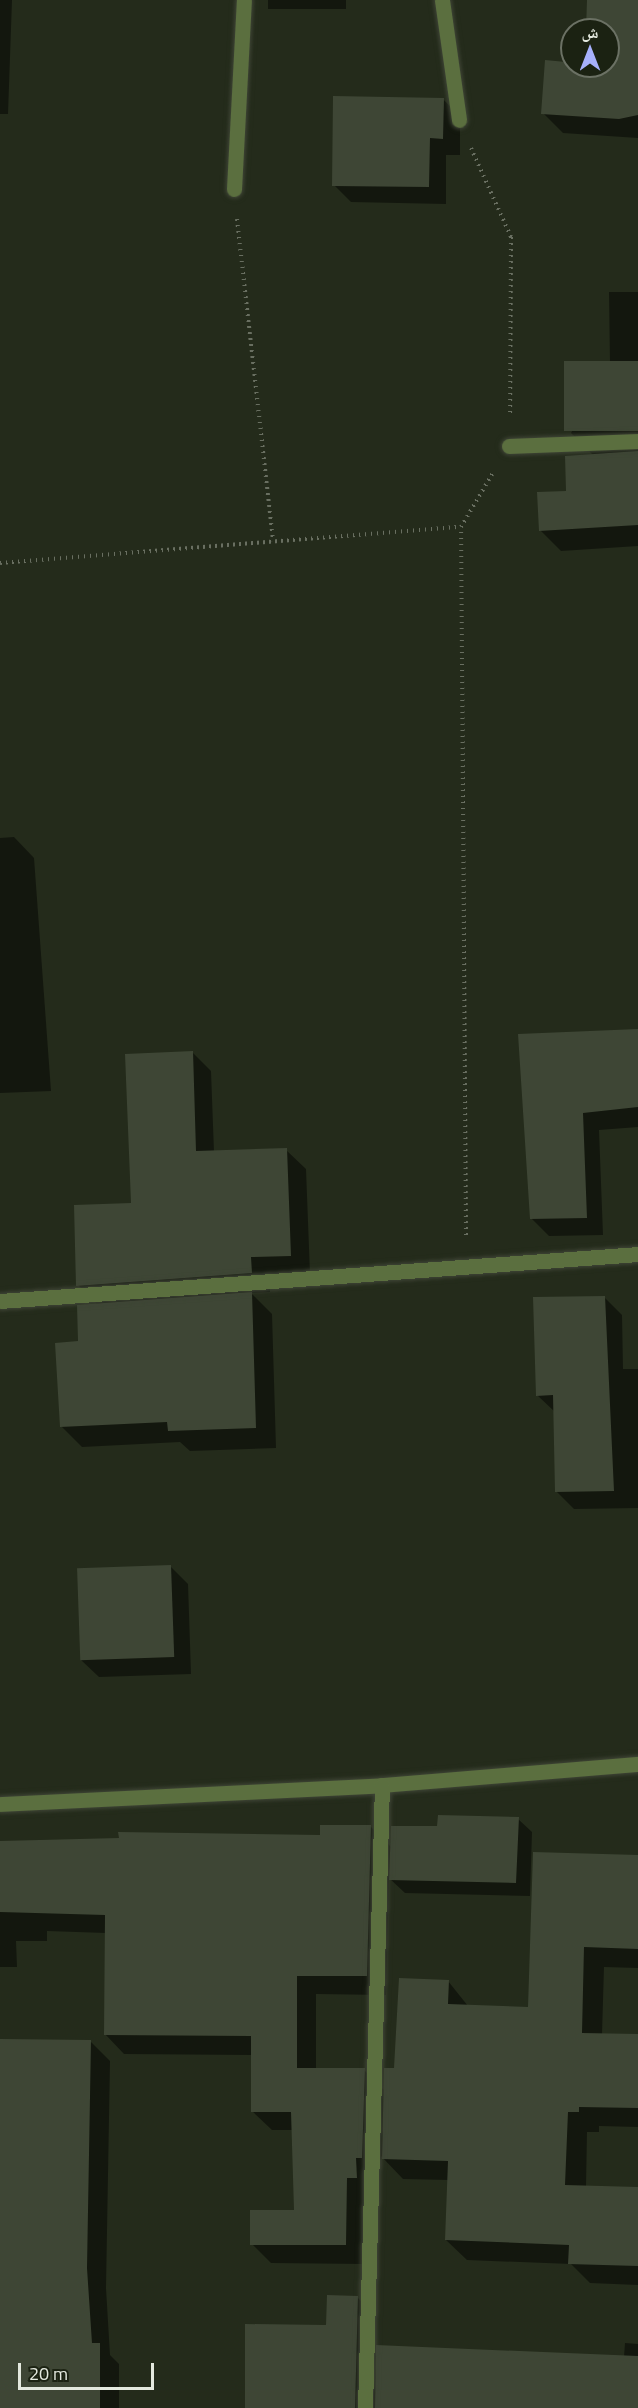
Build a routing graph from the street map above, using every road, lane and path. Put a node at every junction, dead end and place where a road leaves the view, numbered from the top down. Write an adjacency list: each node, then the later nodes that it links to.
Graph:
1 (244, 0): 4 (street)
2 (442, 0): 3 (street)
3 (459, 120): 6 (path)
4 (234, 189): 8 (path)
5 (638, 441): 6 (street)
6 (509, 446): 7 (path)
7 (461, 527): 8 (path); 11 (path)
8 (273, 541): 9 (path)
9 (0, 563)
10 (638, 1254): 11 (street)
11 (466, 1267): 12 (street)
12 (0, 1301)
13 (638, 1764): 14 (street)
14 (382, 1785): 15 (street); 16 (street)
15 (0, 1804)
16 (365, 2408)

